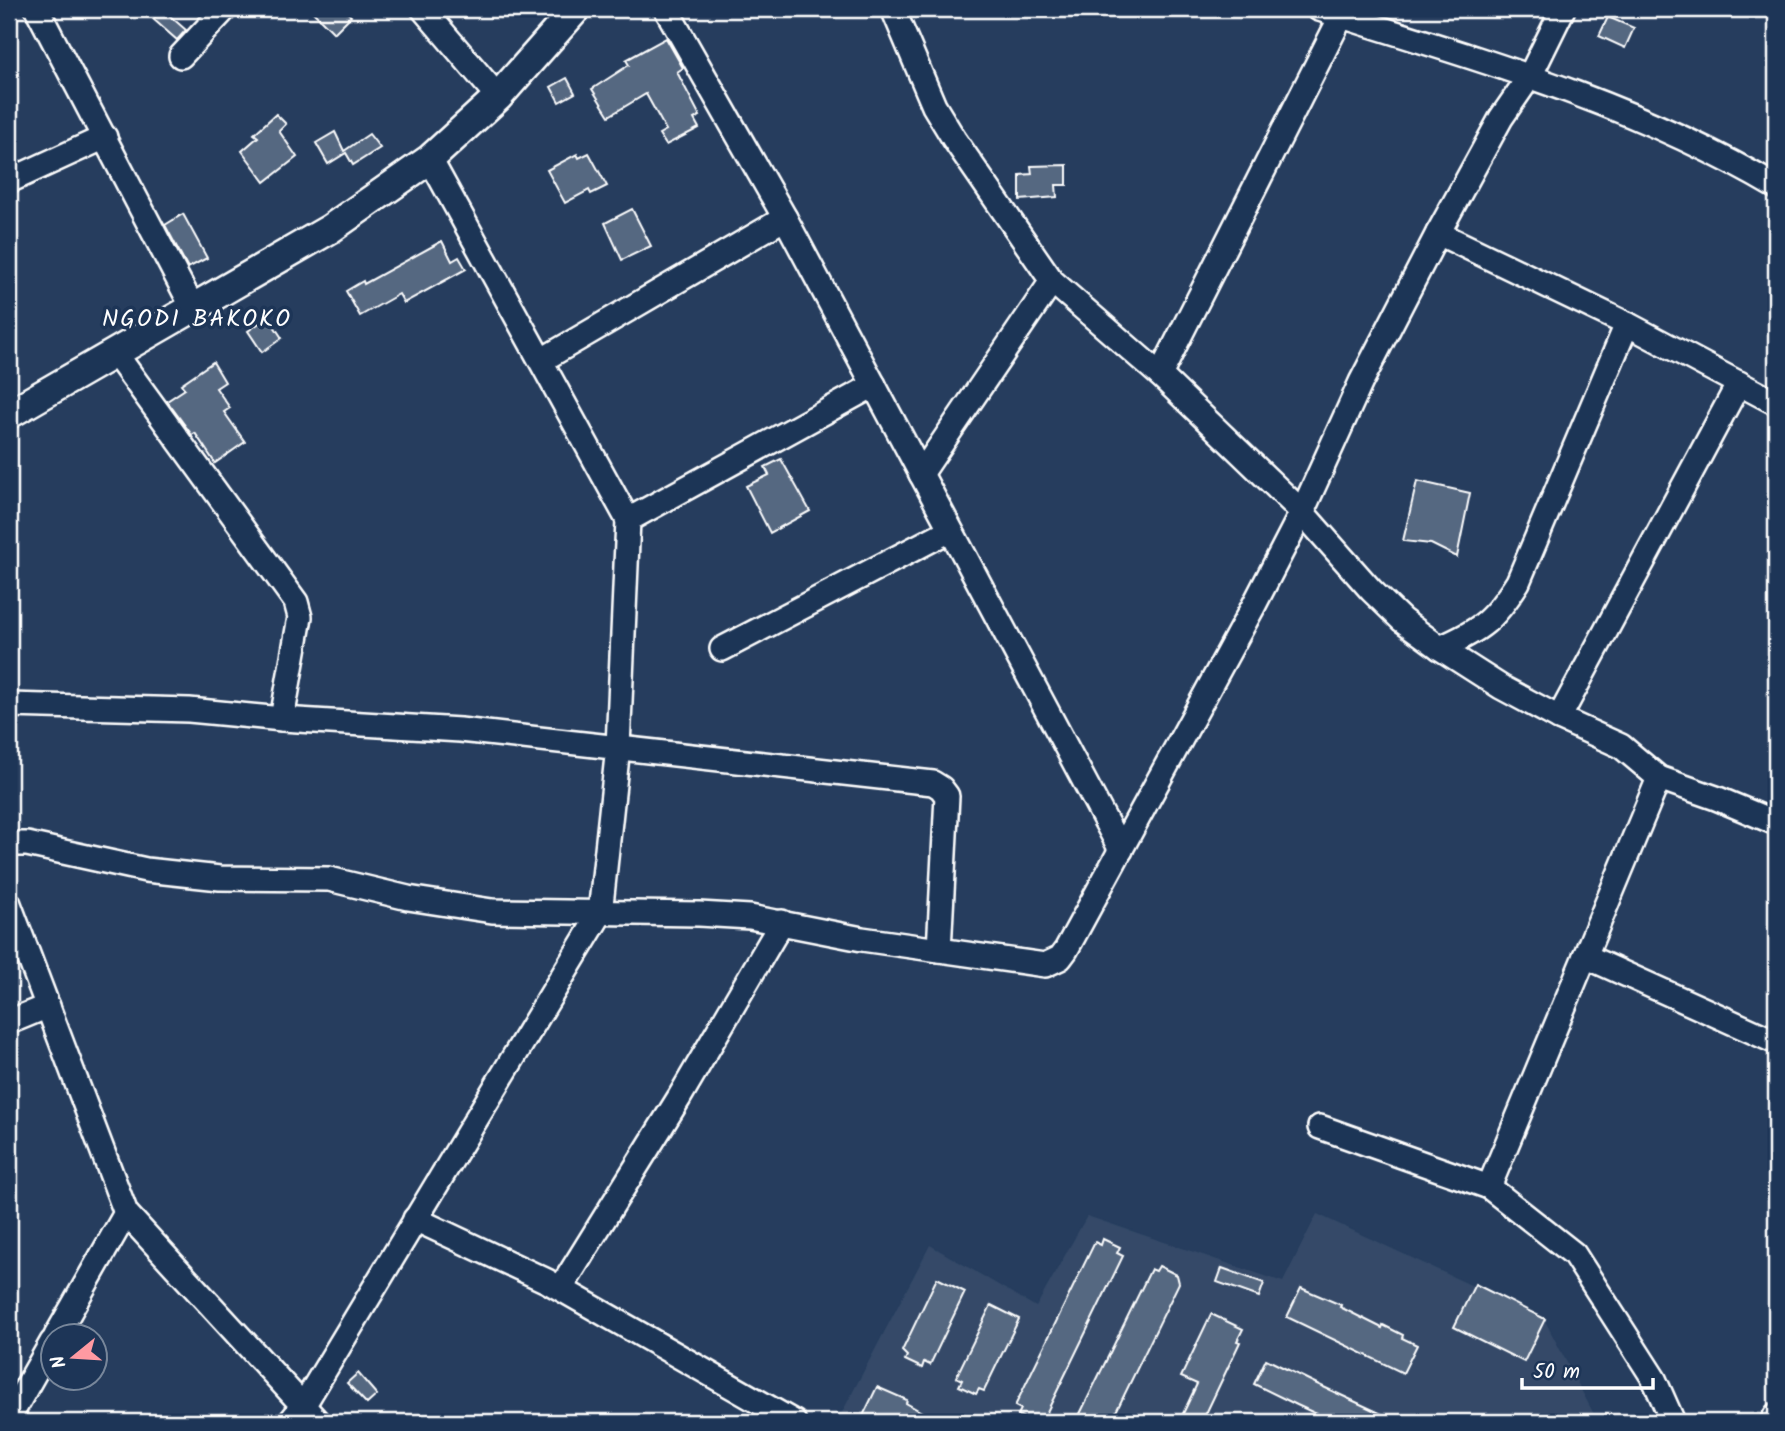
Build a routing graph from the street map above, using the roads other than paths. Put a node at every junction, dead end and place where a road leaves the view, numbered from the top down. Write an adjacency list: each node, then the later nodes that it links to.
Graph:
1 (225, 9): 10 (street)
2 (423, 9): 12 (street)
3 (576, 9): 12 (main road)
4 (666, 9): 17 (street)
5 (893, 9): 19 (street)
6 (1319, 9): 9 (street)
7 (1563, 9): 11 (street)
8 (44, 12): 13 (street)
9 (1343, 12): 11 (street); 24 (street)
10 (181, 56)
11 (1530, 76): 16 (street); 18 (street)
12 (498, 97): 14 (main road)
13 (105, 137): 15 (street); 20 (street)
14 (430, 159): 20 (main road); 23 (street)
15 (9, 181)
16 (1776, 187)
17 (785, 218): 23 (street); 26 (street)
18 (1438, 233): 21 (street); 30 (street)
19 (1052, 281): 24 (street); 29 (street)
20 (193, 308): 22 (main road)
21 (1627, 324): 25 (street); 33 (street)
22 (115, 353): 28 (main road); 37 (street)
23 (542, 360): 31 (street)
24 (1160, 375): 30 (street)
25 (1739, 383): 27 (street); 36 (street)
26 (874, 385): 29 (street); 31 (street)
27 (1776, 402)
28 (9, 414)
29 (921, 474): 32 (street)
30 (1302, 512): 33 (street); 42 (street)
31 (628, 520): 38 (street)
32 (950, 530): 34 (street); 42 (street)
33 (1440, 648): 36 (street)
34 (722, 649)
35 (9, 705): 37 (street)
36 (1559, 718): 39 (street)
37 (282, 719): 38 (street)
38 (618, 747): 44 (street); 46 (street)
39 (1659, 778): 40 (street); 47 (street)
40 (1776, 823)
41 (9, 844): 44 (street)
42 (1121, 850): 46 (street)
43 (9, 904): 48 (street)
44 (600, 914): 45 (street); 54 (street)
45 (782, 922): 46 (street); 55 (street)
46 (939, 950)
47 (1585, 956): 50 (street); 52 (street)
48 (48, 1006): 49 (street); 53 (street)
49 (9, 1023)
50 (1776, 1042)
51 (1320, 1128): 52 (street)
52 (1489, 1187): 62 (street)
53 (126, 1213): 56 (street); 59 (street)
54 (415, 1219): 55 (street); 59 (street)
55 (561, 1288): 61 (street)
56 (63, 1322)
57 (38, 1367): 60 (street)
58 (1776, 1415): 63 (street)
59 (304, 1417)
60 (9, 1418)
61 (794, 1422)
62 (1673, 1422)
63 (1772, 1422)

